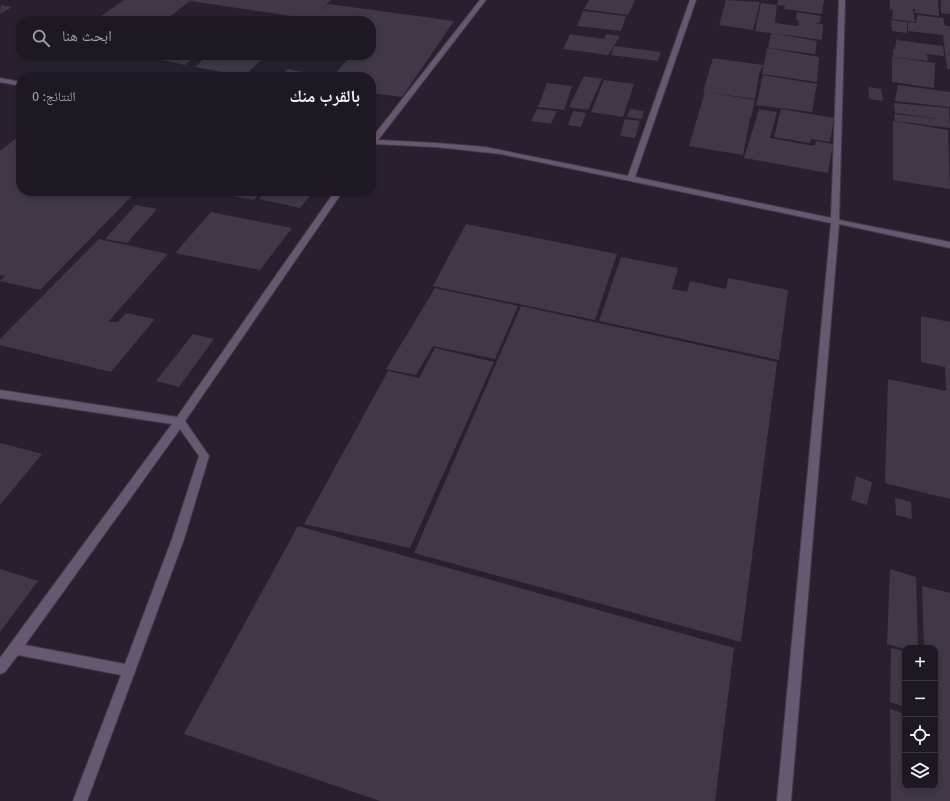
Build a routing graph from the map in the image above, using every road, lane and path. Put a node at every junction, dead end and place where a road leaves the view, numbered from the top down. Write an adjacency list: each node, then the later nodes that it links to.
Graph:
1 (483, 0): 6 (lane)
2 (693, 0): 8 (lane)
3 (842, 0): 10 (lane)
4 (0, 80): 5 (lane)
5 (16, 83)
6 (376, 137)
7 (376, 143): 8 (lane)
8 (631, 178): 10 (lane)
9 (336, 196): 13 (lane)
10 (835, 222): 11 (lane); 18 (lane)
11 (950, 245)
12 (0, 394): 13 (lane)
13 (180, 421): 14 (lane); 16 (lane)
14 (15, 649): 15 (lane); 16 (lane)
15 (0, 668)
16 (129, 671): 17 (lane)
17 (80, 801)
18 (784, 801)

